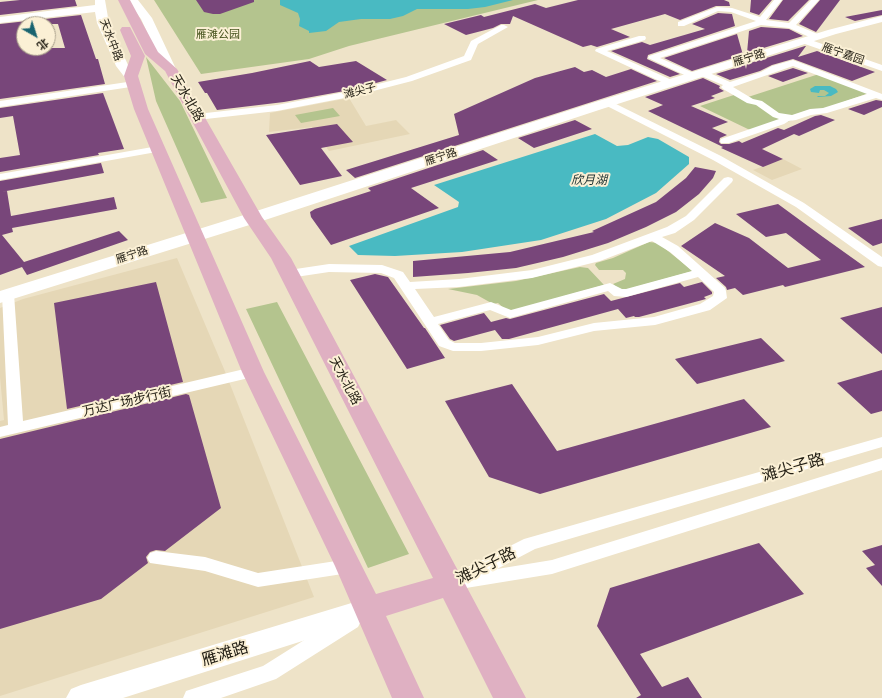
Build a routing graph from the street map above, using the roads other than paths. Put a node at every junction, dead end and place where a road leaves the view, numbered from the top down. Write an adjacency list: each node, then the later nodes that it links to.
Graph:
1 (113, 0): 18 (main road)
2 (124, 0): 16 (main road)
3 (132, 0): 16 (main road)
4 (778, 0): 9 (street)
5 (815, 0): 11 (street)
6 (100, 4): 8 (main road); 18 (main road, 天水中路)
7 (882, 19): 14 (main road, 雁宁路)
8 (0, 20)
9 (761, 21): 10 (street, 雁宁嘉园); 11 (street, 雁宁嘉园); 17 (street)
10 (681, 24)
11 (791, 26): 14 (street, 雁宁嘉园)
12 (504, 27): 24 (street, 滩尖子)
13 (642, 38): 19 (street)
14 (811, 39): 15 (street, 雁宁嘉园); 17 (main road, 雁宁路)
15 (882, 68)
16 (170, 69): 24 (main road, 天水北路)
17 (697, 74): 19 (main road, 雁宁路); 20 (street)
18 (132, 80): 23 (street); 27 (main road)
19 (671, 83): 22 (main road, 雁宁路)
20 (730, 85): 21 (street); 25 (street)
21 (878, 96): 25 (street)
22 (608, 103): 30 (main road, 雁宁路); 33 (street)
23 (0, 104)
24 (197, 117): 30 (main road, 天水北路)
25 (788, 118): 26 (street)
26 (725, 141)
27 (158, 149): 28 (street); 31 (main road)
28 (0, 177)
29 (728, 180): 32 (street)
30 (253, 218): 31 (main road, 雁宁路); 35 (main road, 天水北路)
31 (195, 235): 37 (main road, 雁宁路); 39 (main road)
32 (653, 237): 34 (street); 36 (street)
33 (882, 263)
34 (700, 272): 38 (street); 38 (street)
35 (289, 274): 36 (street); 46 (main road, 天水北路)
36 (406, 286): 38 (street)
37 (4, 295): 40 (street)
38 (431, 322)
39 (253, 372): 40 (street, 万达广场步行街); 45 (main road)
40 (16, 428): 41 (street, 万达广场步行街)
41 (0, 432)
42 (882, 442): 46 (street, 滩尖子路)
43 (882, 464): 46 (street, 滩尖子路)
44 (156, 558): 45 (street)
45 (349, 566): 47 (main road)
46 (450, 584): 47 (main road); 51 (main road, 天水北路)
47 (368, 609): 48 (main road, 雁滩路); 49 (street); 50 (main road)
48 (81, 698)
49 (192, 698)
50 (408, 698)
51 (510, 698)

